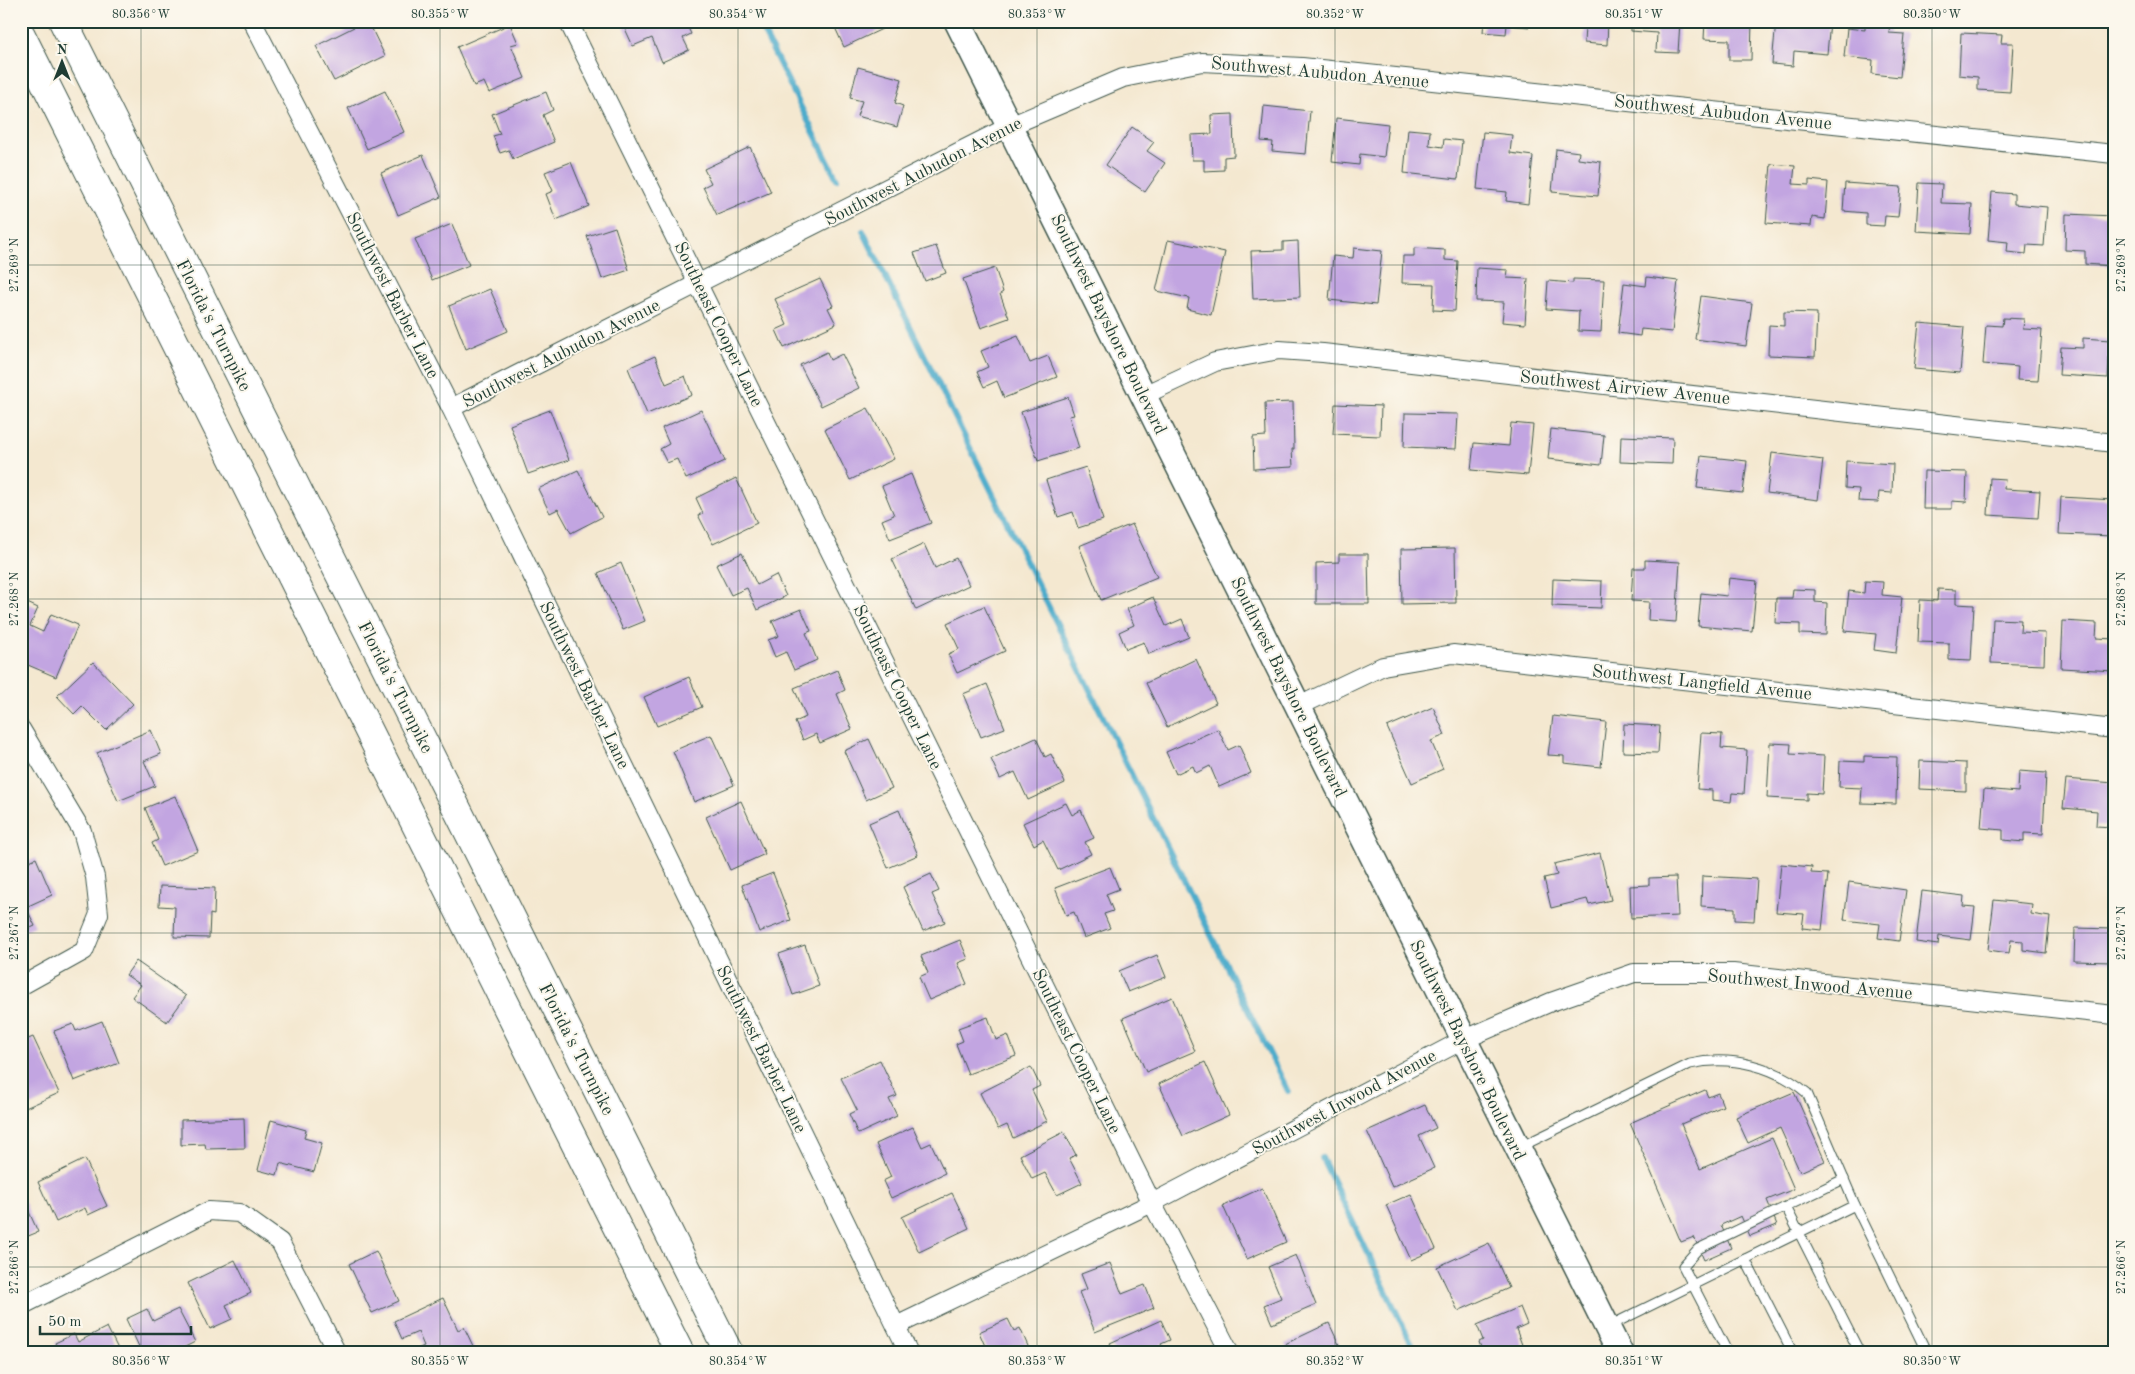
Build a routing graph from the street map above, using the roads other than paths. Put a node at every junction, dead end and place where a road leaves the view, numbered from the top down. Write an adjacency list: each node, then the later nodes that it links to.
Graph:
1 (63, 21): 29 (highway, Florida's Turnpike)
2 (252, 21): 10 (street, Southwest Barber Lane)
3 (568, 21): 8 (street, Southeast Cooper Lane)
4 (957, 21): 6 (street, Southwest Bayshore Boulevard)
5 (21, 35): 31 (highway)
6 (1010, 126): 7 (street, Southwest Aubudon Avenue); 8 (street, Southwest Aubudon Avenue); 9 (street, Southwest Bayshore Boulevard)
7 (2114, 154)
8 (699, 283): 10 (street, Southwest Aubudon Avenue); 20 (street, Southeast Cooper Lane)
9 (1144, 395): 11 (street, Southwest Airview Avenue); 12 (street, Southwest Bayshore Boulevard)
10 (451, 408): 27 (street, Southwest Barber Lane)
11 (2114, 443)
12 (1300, 706): 14 (street, Southwest Langfield Avenue); 17 (street, Southwest Bayshore Boulevard)
13 (21, 729): 15 (street)
14 (2114, 729)
15 (21, 986)
16 (2114, 1015): 17 (street, Southwest Inwood Avenue)
17 (1463, 1040): 18 (street, Southwest Bayshore Boulevard); 20 (street, Southwest Inwood Avenue)
18 (1517, 1148): 19 (lane); 28 (street, Southwest Bayshore Boulevard)
19 (1844, 1179): 21 (lane); 22 (lane)
20 (1152, 1203): 27 (street, Southwest Inwood Avenue); 33 (street, Southeast Cooper Lane)
21 (1856, 1205): 23 (lane); 38 (lane)
22 (1786, 1206): 23 (lane); 25 (lane)
23 (1799, 1232): 24 (lane); 37 (lane)
24 (1745, 1259): 25 (lane); 36 (lane)
25 (1693, 1284): 28 (lane); 35 (lane)
26 (21, 1306): 30 (street)
27 (896, 1326): 32 (street, Southwest Barber Lane)
28 (1607, 1327): 34 (street, Southwest Bayshore Boulevard)
29 (720, 1350)
30 (337, 1353)
31 (680, 1353)
32 (909, 1353)
33 (1230, 1353)
34 (1620, 1353)
35 (1728, 1353)
36 (1793, 1353)
37 (1860, 1353)
38 (1927, 1353)

